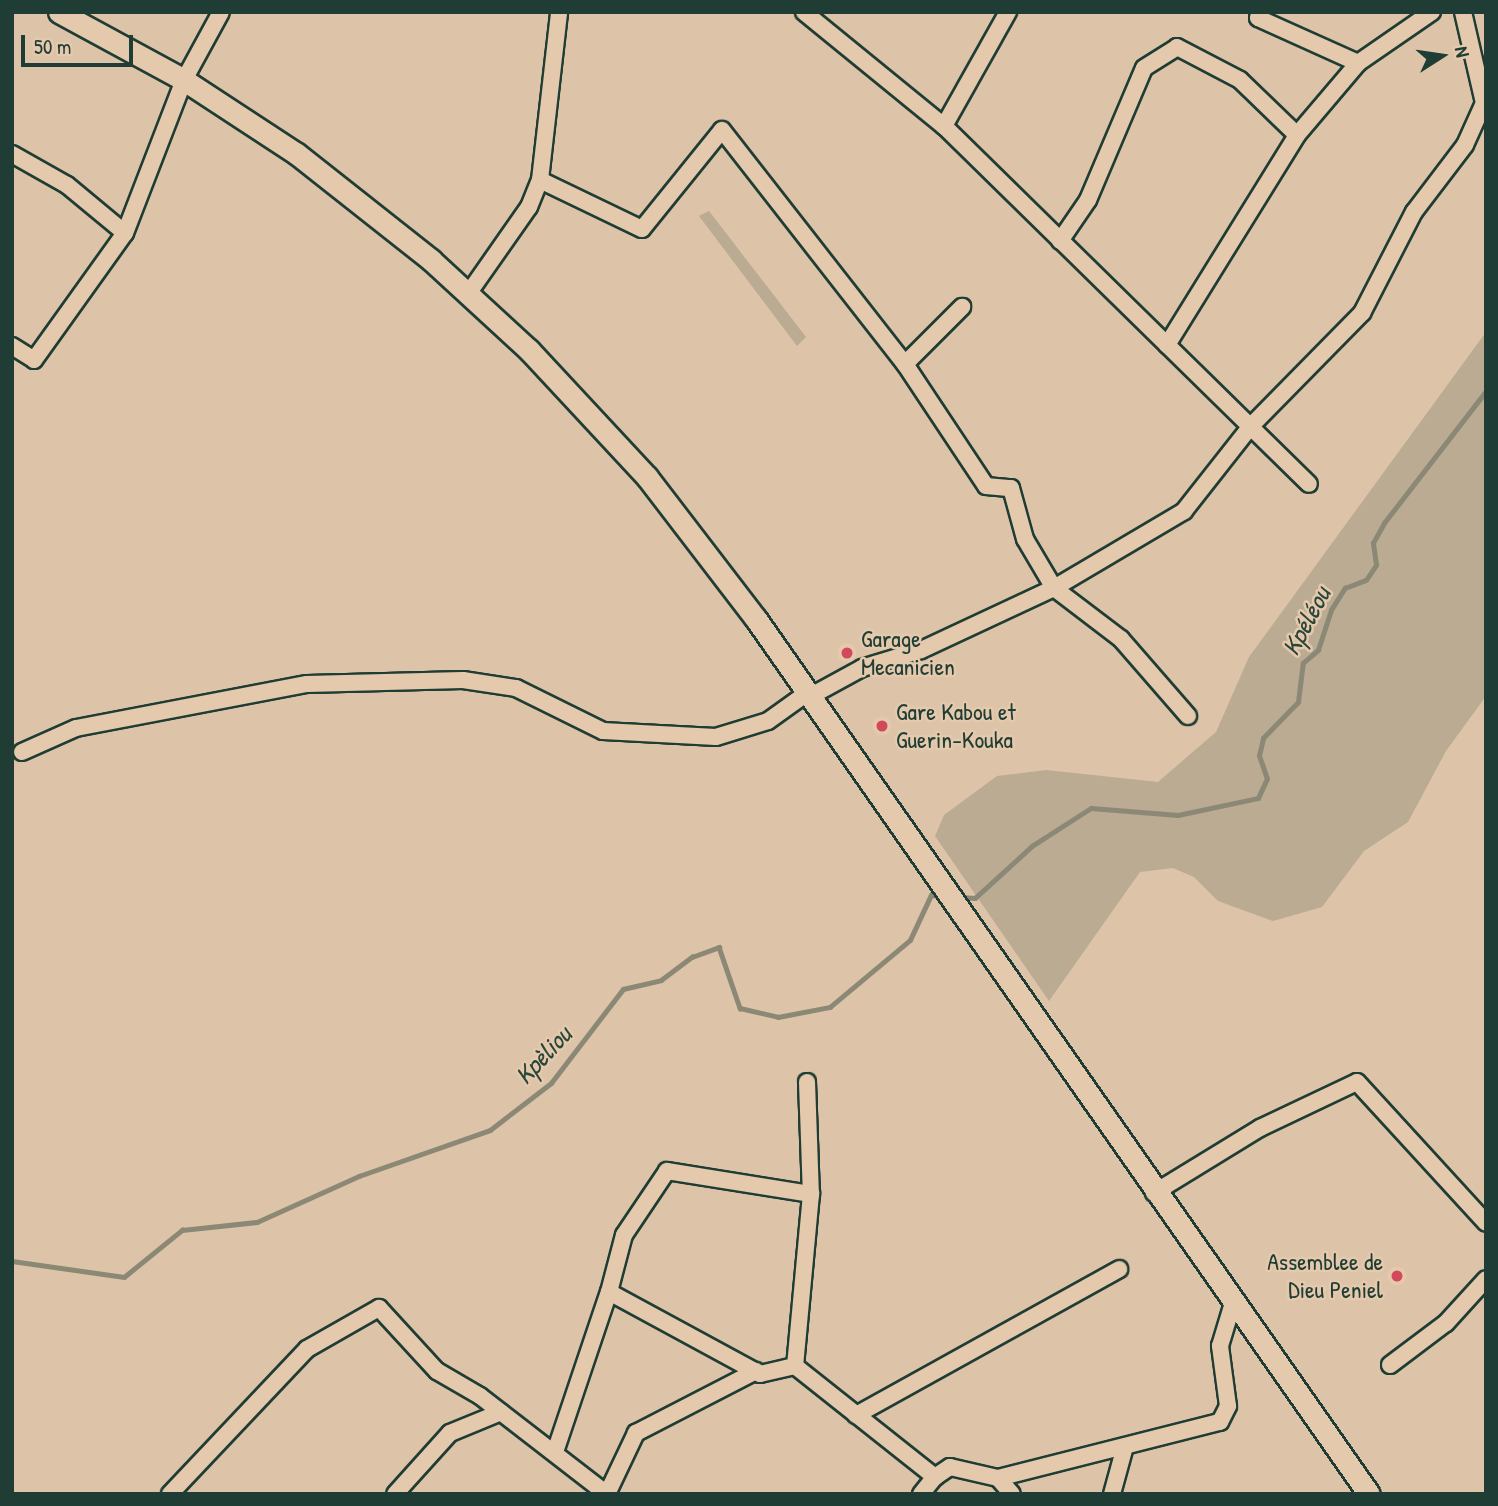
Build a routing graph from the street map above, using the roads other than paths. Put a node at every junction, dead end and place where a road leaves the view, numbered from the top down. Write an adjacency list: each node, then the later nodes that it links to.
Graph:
1 (59, 12): 10 (main road)
2 (221, 12): 10 (street)
3 (559, 12): 14 (street)
4 (803, 12): 11 (street)
5 (1008, 12): 11 (street)
6 (1260, 12): 9 (street)
7 (1432, 12): 9 (street)
8 (1463, 12): 22 (street)
9 (1358, 63): 12 (street)
10 (184, 80): 15 (street); 17 (main road)
11 (944, 126): 16 (street)
12 (1297, 135): 16 (street); 19 (street)
13 (12, 154): 15 (street)
14 (540, 180): 17 (street); 21 (street)
15 (125, 233): 20 (street)
16 (1060, 241): 19 (street)
17 (468, 294): 25 (main road)
18 (962, 307): 21 (street)
19 (1167, 345): 22 (street)
20 (12, 346)
21 (905, 364): 24 (street)
22 (1251, 427): 23 (street); 24 (street)
23 (1309, 484)
24 (1054, 588): 25 (street); 26 (street)
25 (808, 695): 27 (street); 29 (main road)
26 (1188, 716)
27 (22, 752)
28 (807, 1082): 30 (street)
29 (1154, 1193): 31 (street); 35 (main road)
30 (811, 1194): 34 (street); 37 (street)
31 (1486, 1223)
32 (1119, 1269): 40 (street)
33 (1486, 1279): 36 (street)
34 (609, 1292): 38 (street); 42 (street)
35 (1233, 1303): 41 (street); 51 (main road)
36 (1390, 1365)
37 (795, 1366): 38 (street); 40 (street)
38 (756, 1371): 47 (street)
39 (501, 1412): 42 (street); 45 (street); 46 (street)
40 (856, 1415): 43 (street)
41 (1124, 1450): 44 (street); 50 (street)
42 (555, 1452): 47 (street)
43 (935, 1477): 44 (street); 48 (street)
44 (999, 1478): 49 (street)
45 (170, 1494)
46 (394, 1494)
47 (607, 1494)
48 (921, 1494)
49 (1012, 1494)
50 (1112, 1494)
51 (1369, 1494)

